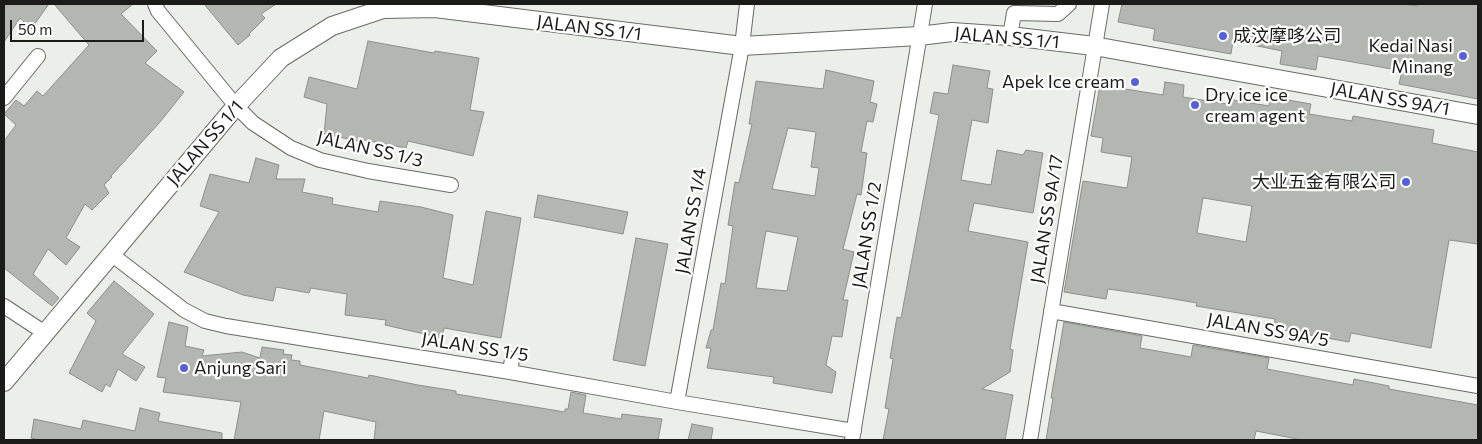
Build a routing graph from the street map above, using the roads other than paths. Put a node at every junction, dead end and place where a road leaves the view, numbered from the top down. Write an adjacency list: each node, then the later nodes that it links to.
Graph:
1 (155, 4): 12 (street, JALAN SS 1/3)
2 (747, 4): 8 (street, JALAN SS 1/4)
3 (925, 4): 6 (street, JALAN SS 1/2)
4 (1069, 4): 7 (street)
5 (1102, 4): 9 (street, JALAN SS 9A/17)
6 (919, 36): 7 (street, JALAN SS 1/1); 8 (street, JALAN SS 1/1); 22 (street, JALAN SS 1/2)
7 (1010, 36): 9 (street, JALAN SS 1/1)
8 (742, 46): 12 (street, JALAN SS 1/1); 21 (street, JALAN SS 1/4)
9 (1094, 46): 13 (street, JALAN SS 9A/1); 17 (street, JALAN SS 9A/17)
10 (38, 56): 11 (street)
11 (4, 98)
12 (236, 106): 14 (street, JALAN SS 1/3); 15 (street, JALAN SS 1/1)
13 (1478, 115)
14 (452, 185)
15 (111, 254): 18 (street, JALAN SS 1/1); 21 (street, JALAN SS 1/5)
16 (4, 306): 18 (street)
17 (1051, 311): 20 (street, JALAN SS 9A/5); 23 (street, JALAN SS 9A/17)
18 (45, 333): 19 (street, JALAN SS 1/1)
19 (4, 382)
20 (1478, 386)
21 (677, 402): 22 (street, JALAN SS 1/5)
22 (853, 436)
23 (1030, 440)

